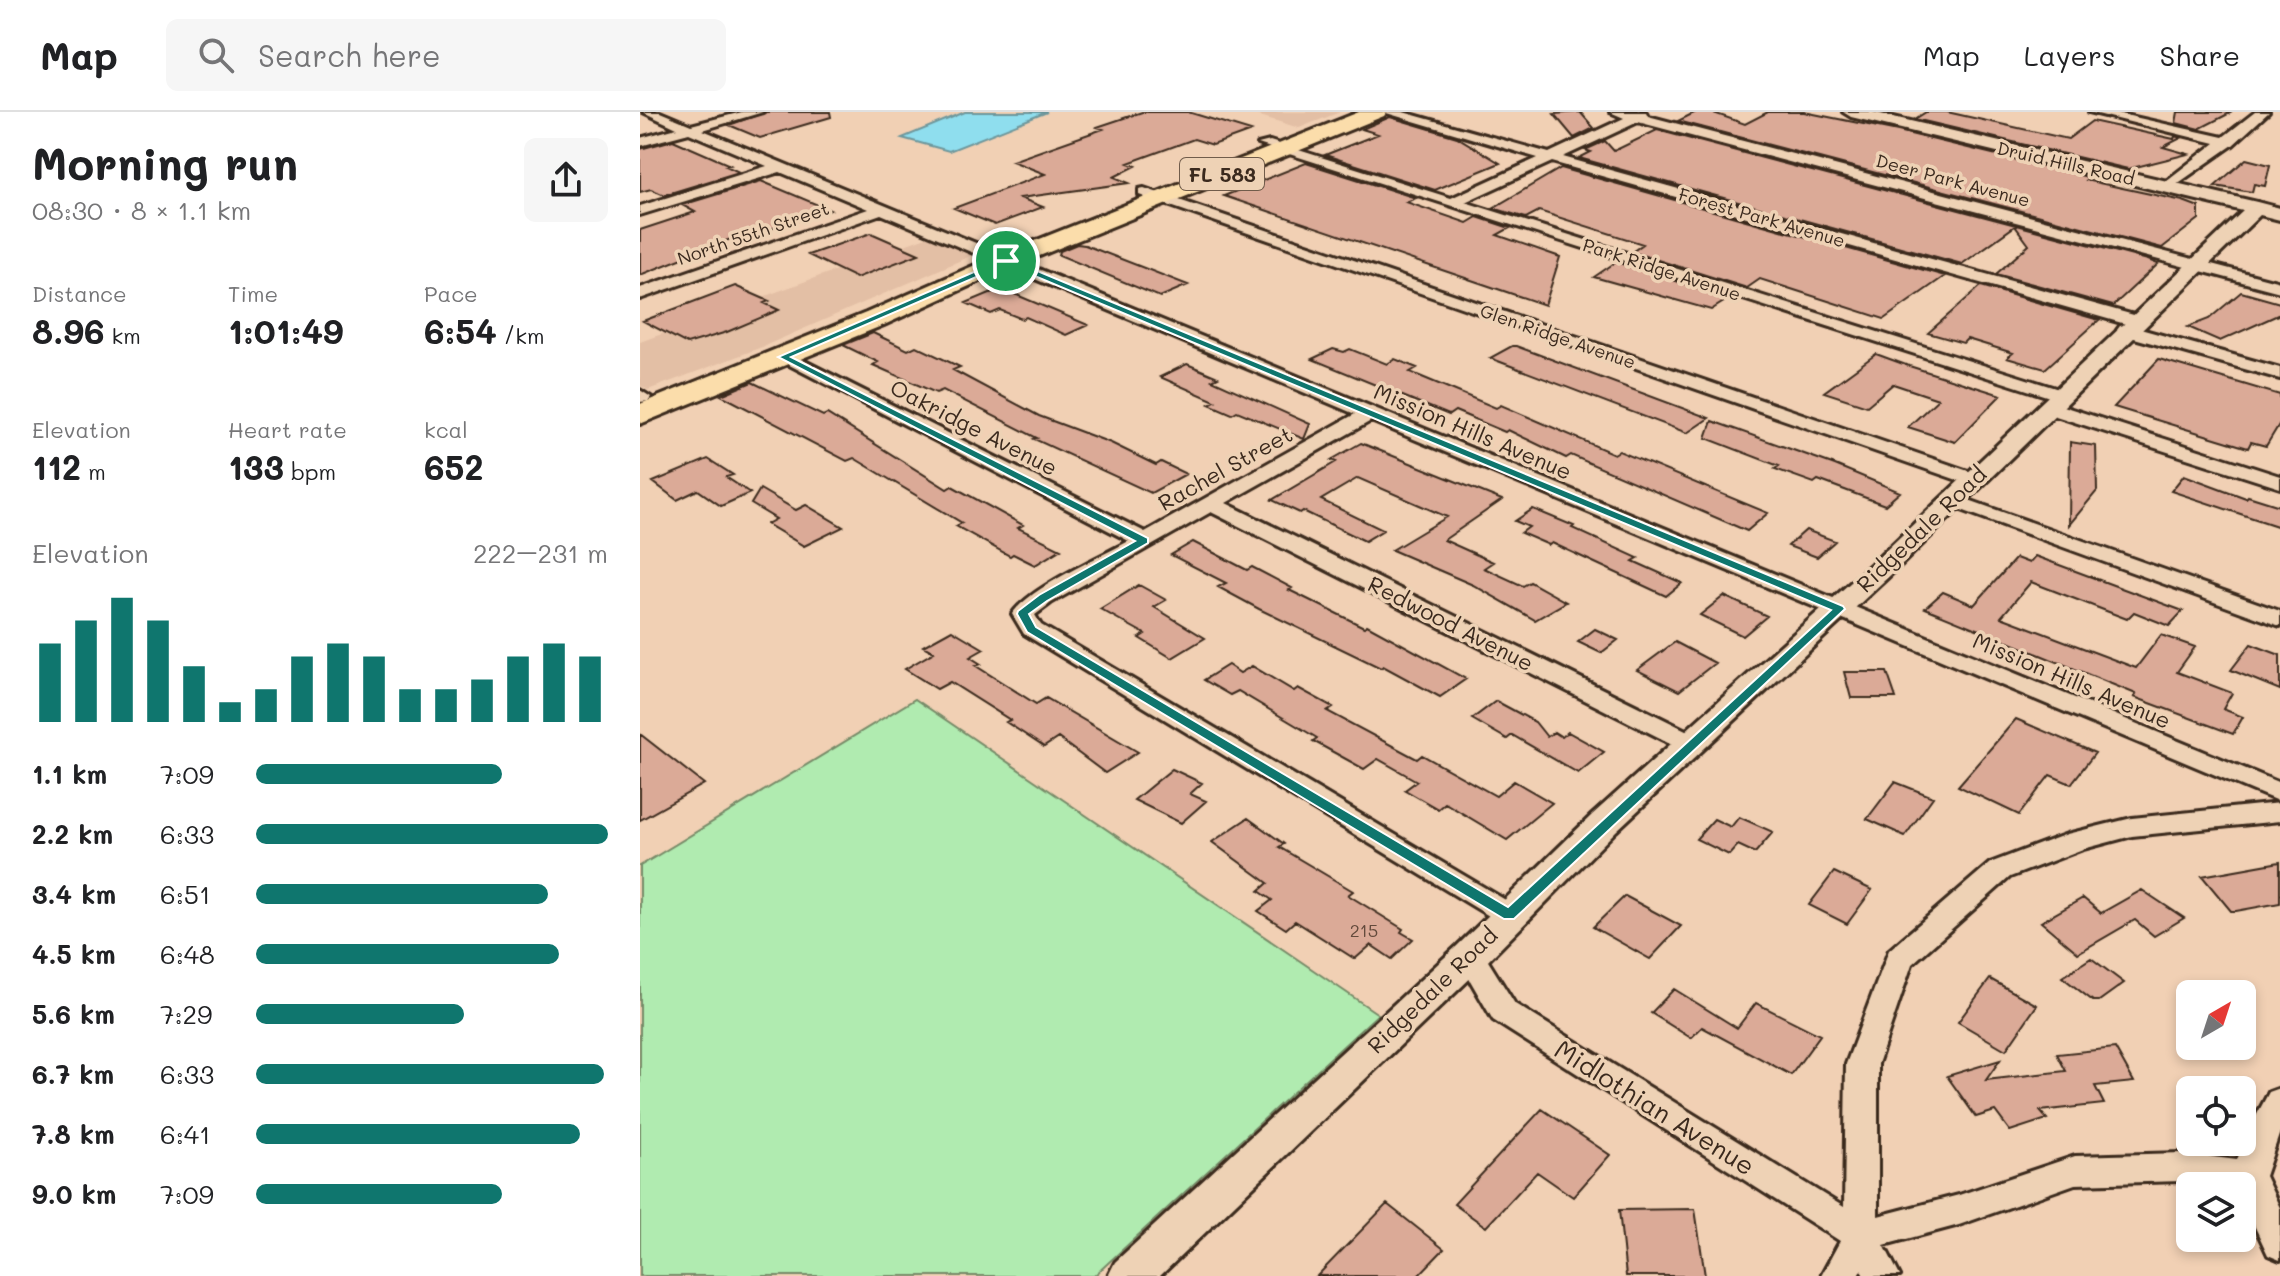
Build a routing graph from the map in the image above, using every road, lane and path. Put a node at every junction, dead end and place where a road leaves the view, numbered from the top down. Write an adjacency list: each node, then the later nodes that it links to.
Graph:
1 (649, 112): 12 (street, Mission Hills Avenue)
2 (734, 112): 12 (street)
3 (757, 112): 12 (street)
4 (1348, 112): 15 (main road, FL 583)
5 (1377, 112): 15 (main road, FL 583)
6 (1389, 112): 16 (street, Forest Park Avenue)
7 (1616, 112): 11 (street, Deer Park Avenue)
8 (1851, 112): 18 (street, Druid Hills Road)
9 (2095, 112): 14 (street)
10 (2263, 112): 14 (street)
11 (1644, 115): 16 (street); 25 (street, Deer Park Avenue)
12 (688, 129): 13 (street); 17 (street, Mission Hills Avenue)
13 (640, 142)
14 (2228, 142): 18 (street)
15 (1274, 147): 19 (main road, FL 583); 20 (street, Park Ridge Avenue)
16 (1550, 158): 20 (street); 28 (street, Forest Park Avenue)
17 (777, 168): 21 (street, Mission Hills Avenue); 22 (street)
18 (2167, 187): 23 (street, Druid Hills Road)
19 (1152, 195): 24 (main road, FL 583); 35 (street, Glen Ridge Avenue)
20 (1452, 203): 31 (street, Park Ridge Avenue)
21 (878, 210): 24 (street, Mission Hills Avenue); 27 (street, North 55th Street)
22 (640, 211)
23 (2268, 211): 25 (street, Ridgedale Road)
24 (997, 257): 29 (main road, FL 583); 32 (main road, FL 583); 33 (street, Mission Hills Avenue)
25 (2196, 265): 26 (street, Deer Park Avenue); 28 (street, Ridgedale Road)
26 (2280, 287)
27 (640, 294)
28 (2131, 326): 30 (street, Forest Park Avenue); 31 (street, Ridgedale Road)
29 (783, 357): 32 (main road, FL 583); 37 (street, Oakridge Avenue)
30 (2280, 374)
31 (2053, 401): 34 (street, Park Ridge Avenue); 35 (street, Ridgedale Road)
32 (644, 402)
33 (1369, 414): 36 (street, Rachel Street); 38 (street, Mission Hills Avenue)
34 (2280, 482)
35 (1962, 490): 38 (street, Ridgedale Road); 39 (street, Glen Ridge Avenue)
36 (1212, 504): 37 (street, Rachel Street); 40 (street, Redwood Avenue)
37 (1144, 540): 43 (street, Rachel Street)
38 (1839, 609): 40 (street, Ridgedale Road); 41 (street, Mission Hills Avenue)
39 (2280, 619)
40 (1691, 743): 43 (street, Ridgedale Road)
41 (2280, 793)
42 (2280, 812): 49 (street)
43 (1509, 915): 44 (street, Ridgedale Road)
44 (1470, 956): 49 (street, Midlothian Avenue); 51 (street, Ridgedale Road)
45 (2280, 1101): 47 (street)
46 (2219, 1172): 49 (street)
47 (2249, 1172)
48 (2256, 1193): 50 (street)
49 (1861, 1236): 52 (street); 53 (street)
50 (2280, 1244)
51 (1130, 1276)
52 (1839, 1276)
53 (1882, 1276)

